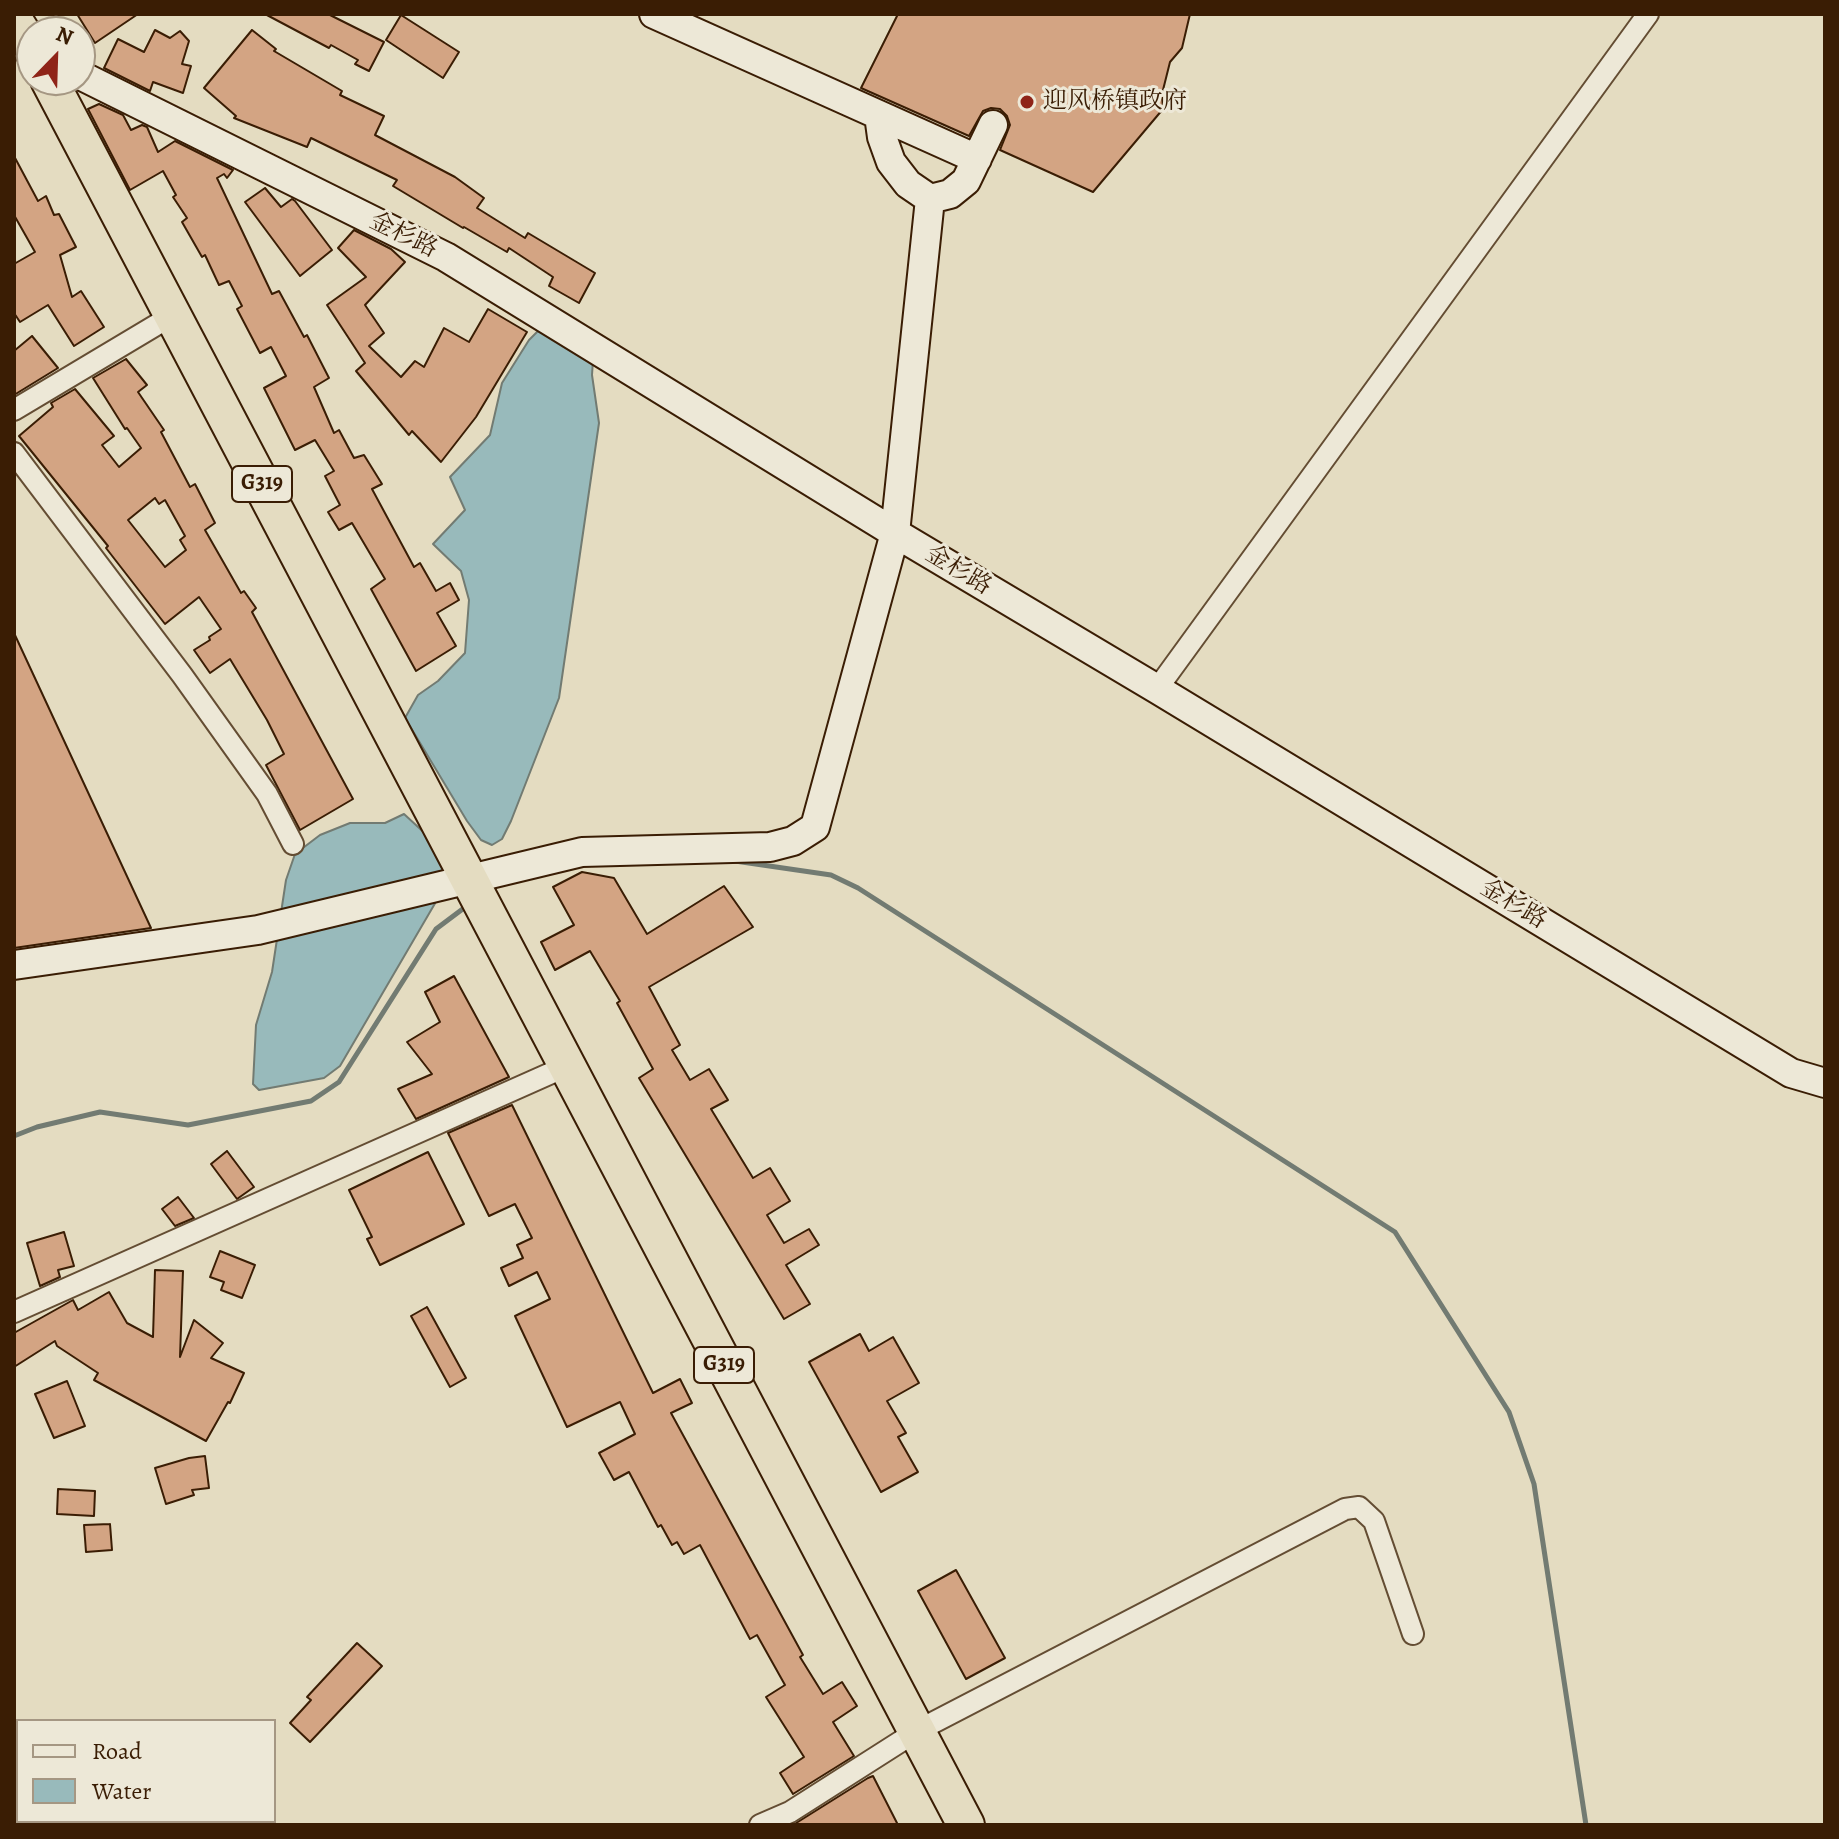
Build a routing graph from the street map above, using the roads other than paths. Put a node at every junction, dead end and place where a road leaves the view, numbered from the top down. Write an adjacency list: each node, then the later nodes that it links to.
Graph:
1 (654, 14): 5 (street)
2 (1648, 14): 13 (street)
3 (96, 83): 12 (street, 金杉路)
4 (57, 96): 9 (highway, G319)
5 (879, 115): 7 (street); 8 (street)
6 (993, 125): 7 (street)
7 (977, 159): 8 (street)
8 (930, 199): 12 (street)
9 (173, 315): 10 (street); 15 (highway, G319)
10 (14, 410)
11 (14, 453): 14 (street)
12 (895, 533): 13 (street, 金杉路); 15 (street)
13 (1157, 689): 18 (street, 金杉路)
14 (293, 844)
15 (476, 891): 16 (street); 17 (highway, G319)
16 (14, 965)
17 (567, 1066): 19 (street); 21 (highway, G319)
18 (1825, 1083)
19 (14, 1312)
20 (1413, 1634): 21 (street)
21 (917, 1731): 22 (street); 23 (highway, G319)
22 (760, 1825)
23 (966, 1825)

